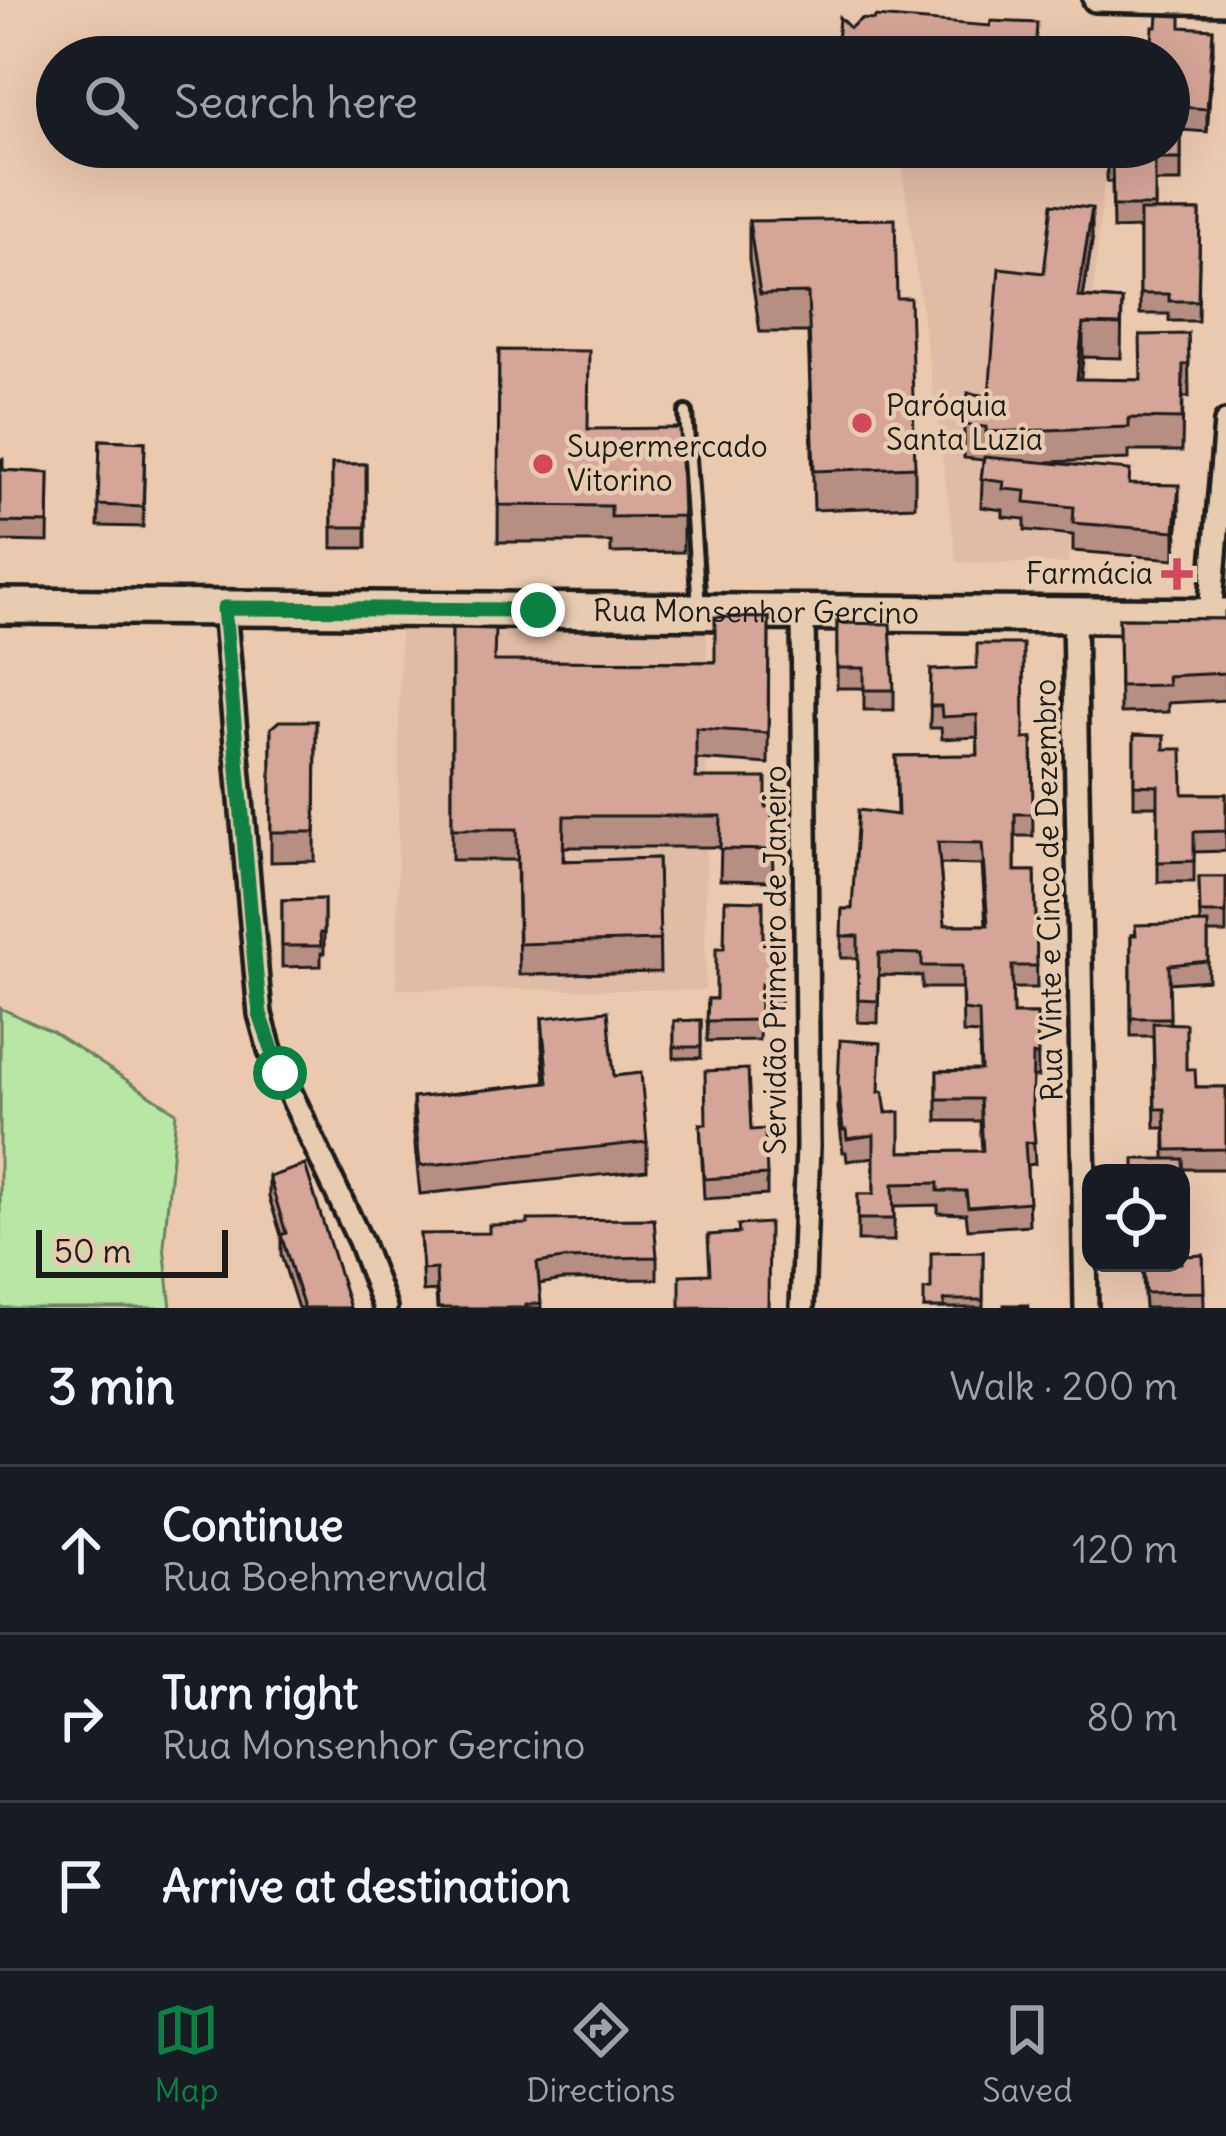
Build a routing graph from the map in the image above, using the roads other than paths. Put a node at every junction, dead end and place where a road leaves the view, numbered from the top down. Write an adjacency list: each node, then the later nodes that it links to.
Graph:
1 (1095, 0): 2 (street)
2 (1226, 3)
3 (686, 413): 7 (lane)
4 (1226, 422): 10 (street)
5 (0, 606): 6 (main road, Rua Monsenhor Gercino)
6 (224, 608): 7 (main road, Rua Monsenhor Gercino); 11 (street)
7 (700, 612): 8 (main road, Rua Monsenhor Gercino)
8 (803, 612): 9 (main road, Rua Monsenhor Gercino); 12 (street, Servidão Primeiro de Janeiro)
9 (1074, 614): 10 (main road, Rua Monsenhor Gercino); 13 (street, Rua Vinte e Cinco de Dezembro)
10 (1218, 616)
11 (386, 1308)
12 (802, 1308)
13 (1086, 1308)

